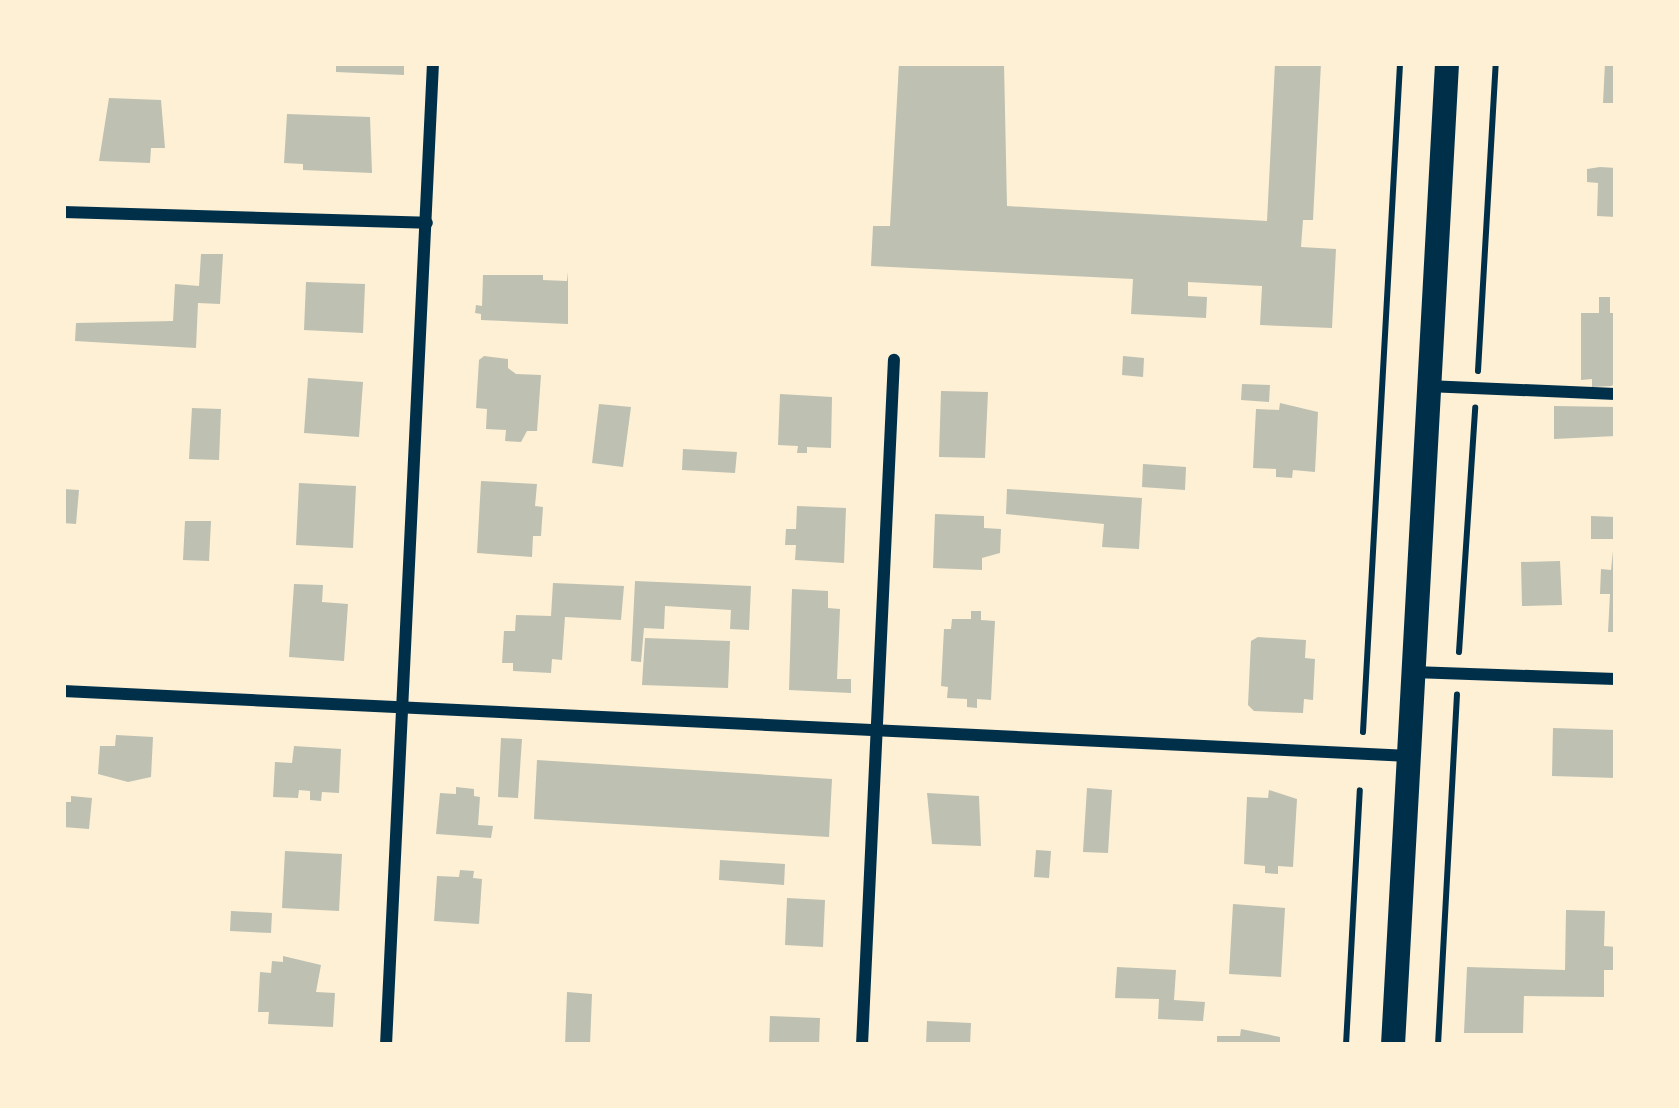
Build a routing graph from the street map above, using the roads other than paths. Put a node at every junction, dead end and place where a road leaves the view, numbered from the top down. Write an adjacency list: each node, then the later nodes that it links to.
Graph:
1 (434, 63): 4 (street)
2 (1448, 68): 6 (main road)
3 (63, 212): 4 (street)
4 (427, 223): 11 (street)
5 (894, 360): 12 (street)
6 (1427, 386): 7 (street); 8 (main road)
7 (1616, 394)
8 (1413, 672): 9 (street); 13 (main road)
9 (1616, 680)
10 (63, 691): 11 (street)
11 (404, 709): 12 (street); 14 (street)
12 (879, 730): 13 (street); 15 (street)
13 (1409, 756): 16 (main road)
14 (386, 1045)
15 (862, 1045)
16 (1393, 1045)

